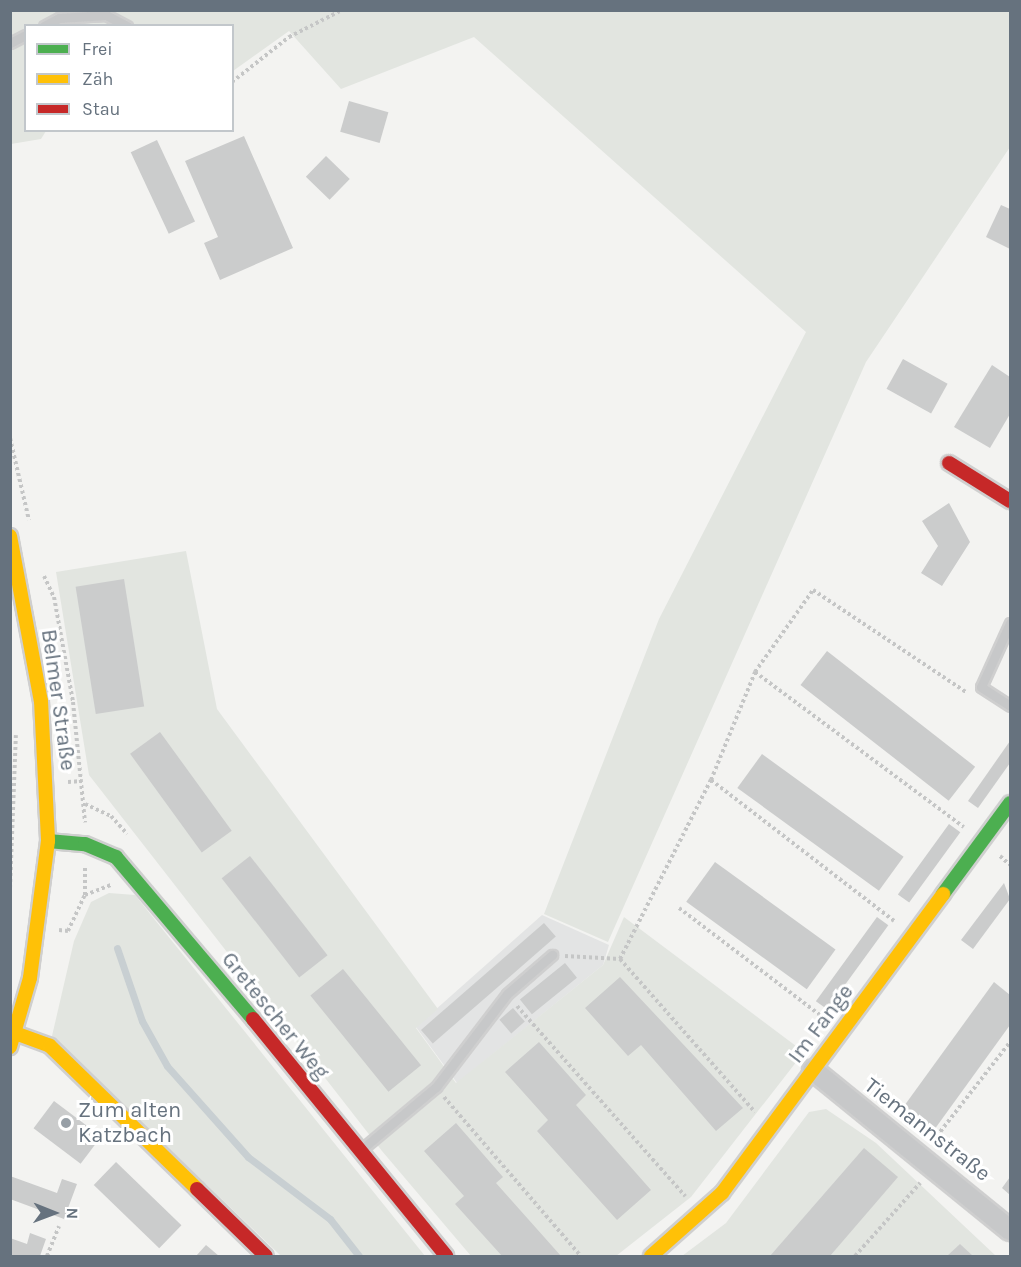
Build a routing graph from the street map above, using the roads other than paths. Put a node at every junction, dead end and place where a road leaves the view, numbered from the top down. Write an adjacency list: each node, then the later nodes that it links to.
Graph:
1 (48, 24): 2 (lane)
2 (123, 24)
3 (24, 36): 4 (lane)
4 (10, 43)
5 (949, 463): 6 (street)
6 (1011, 501)
7 (10, 536): 11 (street, Belmer Straße)
8 (1011, 623): 9 (lane)
9 (1011, 706)
10 (1011, 803): 14 (street, Im Fange)
11 (48, 841): 13 (street, Belmer Straße); 15 (street, Gretescher Weg)
12 (552, 955): 15 (lane)
13 (13, 1040): 17 (street)
14 (813, 1070): 16 (street, Tiemannstraße); 19 (street, Im Fange)
15 (357, 1152): 18 (street, Gretescher Weg)
16 (1011, 1230)
17 (266, 1257)
18 (446, 1257)
19 (651, 1257)

